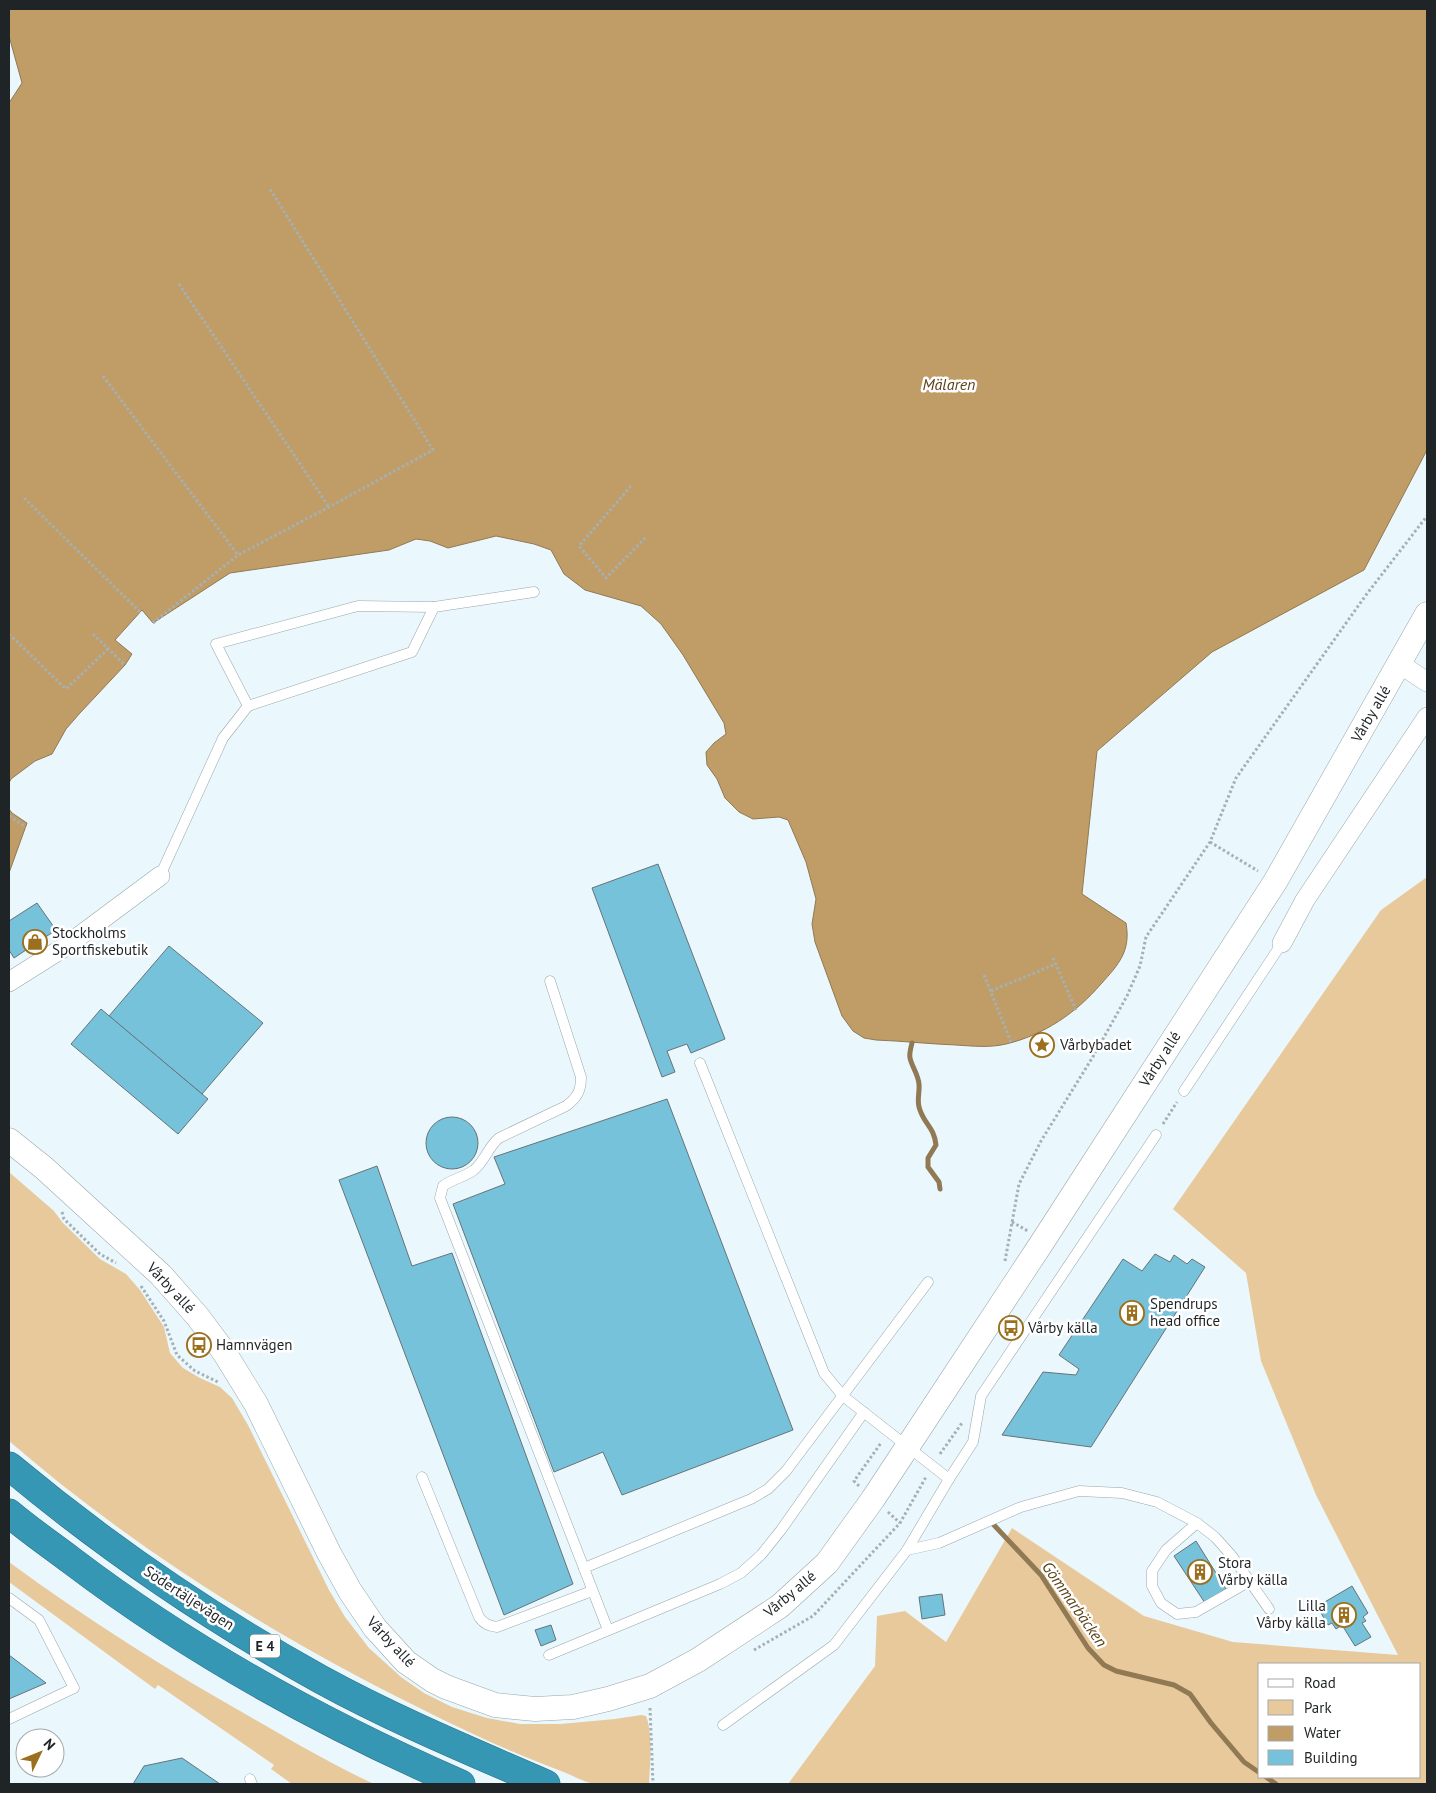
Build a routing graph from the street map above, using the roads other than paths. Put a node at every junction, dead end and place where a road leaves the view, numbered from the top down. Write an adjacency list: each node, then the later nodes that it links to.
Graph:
1 (534, 592): 2 (lane)
2 (434, 607): 6 (lane); 6 (lane)
3 (1427, 614): 4 (street, Vårby allé)
4 (1400, 664): 5 (street); 19 (street, Vårby allé)
5 (1427, 682)
6 (248, 706): 8 (lane)
7 (1427, 718): 9 (street)
8 (160, 876): 11 (street)
9 (1282, 944): 13 (lane)
10 (550, 981): 26 (lane)
11 (9, 982)
12 (700, 1063): 17 (lane)
13 (1184, 1091)
14 (1156, 1135): 22 (lane)
15 (9, 1140): 19 (street, Vårby allé)
16 (928, 1282): 17 (lane)
17 (843, 1396): 18 (lane); 26 (lane)
18 (864, 1412): 19 (lane); 31 (lane)
19 (908, 1448): 22 (lane)
20 (9, 1466): 36 (highway, Södertäljevägen / E 4)
21 (422, 1477): 28 (lane)
22 (950, 1479): 25 (lane)
23 (9, 1513): 35 (highway, E 4)
24 (1197, 1522): 25 (lane); 27 (lane); 27 (lane)
25 (907, 1550): 34 (lane)
26 (584, 1568): 28 (lane)
27 (1250, 1581): 30 (lane)
28 (592, 1591): 31 (lane)
29 (9, 1598): 33 (lane)
30 (1269, 1609)
31 (608, 1630): 32 (lane)
32 (548, 1655)
33 (9, 1719)
34 (723, 1725)
35 (461, 1784)
36 (546, 1784)

